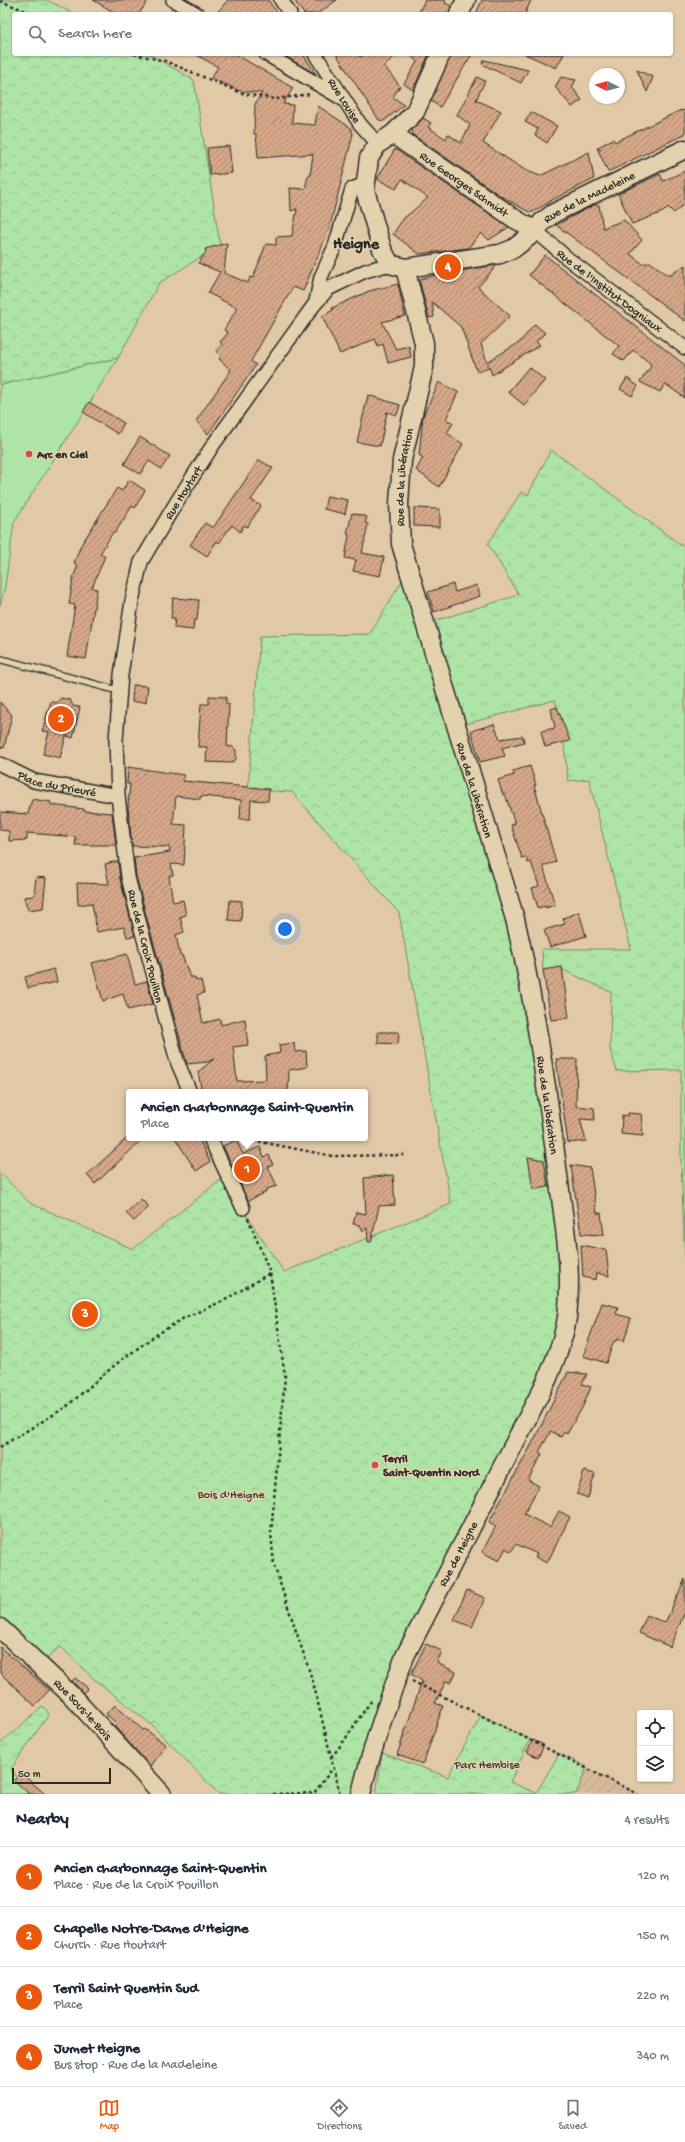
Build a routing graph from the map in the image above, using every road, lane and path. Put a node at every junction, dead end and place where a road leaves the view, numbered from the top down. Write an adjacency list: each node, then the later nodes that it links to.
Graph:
1 (173, 0): 6 (street)
2 (281, 0): 7 (street)
3 (466, 0): 8 (street)
4 (0, 1): 5 (path)
5 (29, 12)
6 (194, 12)
7 (289, 12)
8 (460, 12)
9 (143, 56): 13 (path)
10 (269, 56): 13 (street)
11 (316, 56): 14 (street, Rue Louise)
12 (440, 56): 15 (street)
13 (330, 92): 14 (street)
14 (344, 100): 16 (street, Rue Louise)
15 (393, 134): 16 (street); 19 (street, Rue Georges Schmidt)
16 (378, 144): 18 (street)
17 (685, 149): 20 (street, Rue de la Madeleine)
18 (365, 184): 22 (street, Rue de la Libération); 23 (street)
19 (515, 219): 20 (street, Rue Georges Schmidt); 21 (street)
20 (536, 231): 21 (street, Rue de la Madeleine); 24 (street, Rue de l'Institut Dogniaux)
21 (500, 254): 22 (street, Rue de la Madeleine)
22 (397, 266): 23 (street, Rue Houtart); 35 (street, Rue de la Libération)
23 (314, 306): 26 (street, Rue Houtart)
24 (685, 348)
25 (0, 658): 26 (lane)
26 (120, 691): 28 (street, Rue Houtart)
27 (0, 764): 28 (street, Place du Prieuré)
28 (118, 796): 29 (street, Rue de la Croix Pouillon)
29 (189, 1089)
30 (211, 1141): 33 (street)
31 (256, 1141): 32 (path)
32 (405, 1155)
33 (243, 1208): 34 (path)
34 (270, 1273): 36 (path); 40 (path)
35 (567, 1318): 38 (street, Rue de Heigne)
36 (0, 1447)
37 (0, 1628): 42 (street, Rue Sous-le-Bois)
38 (398, 1674): 39 (street, Rue de Heigne); 46 (path)
39 (391, 1691): 40 (path); 45 (street, Rue de Heigne)
40 (330, 1758): 41 (path)
41 (333, 1768): 43 (path); 44 (path)
42 (162, 1794)
43 (273, 1794)
44 (340, 1794)
45 (361, 1794)
46 (638, 1794)

